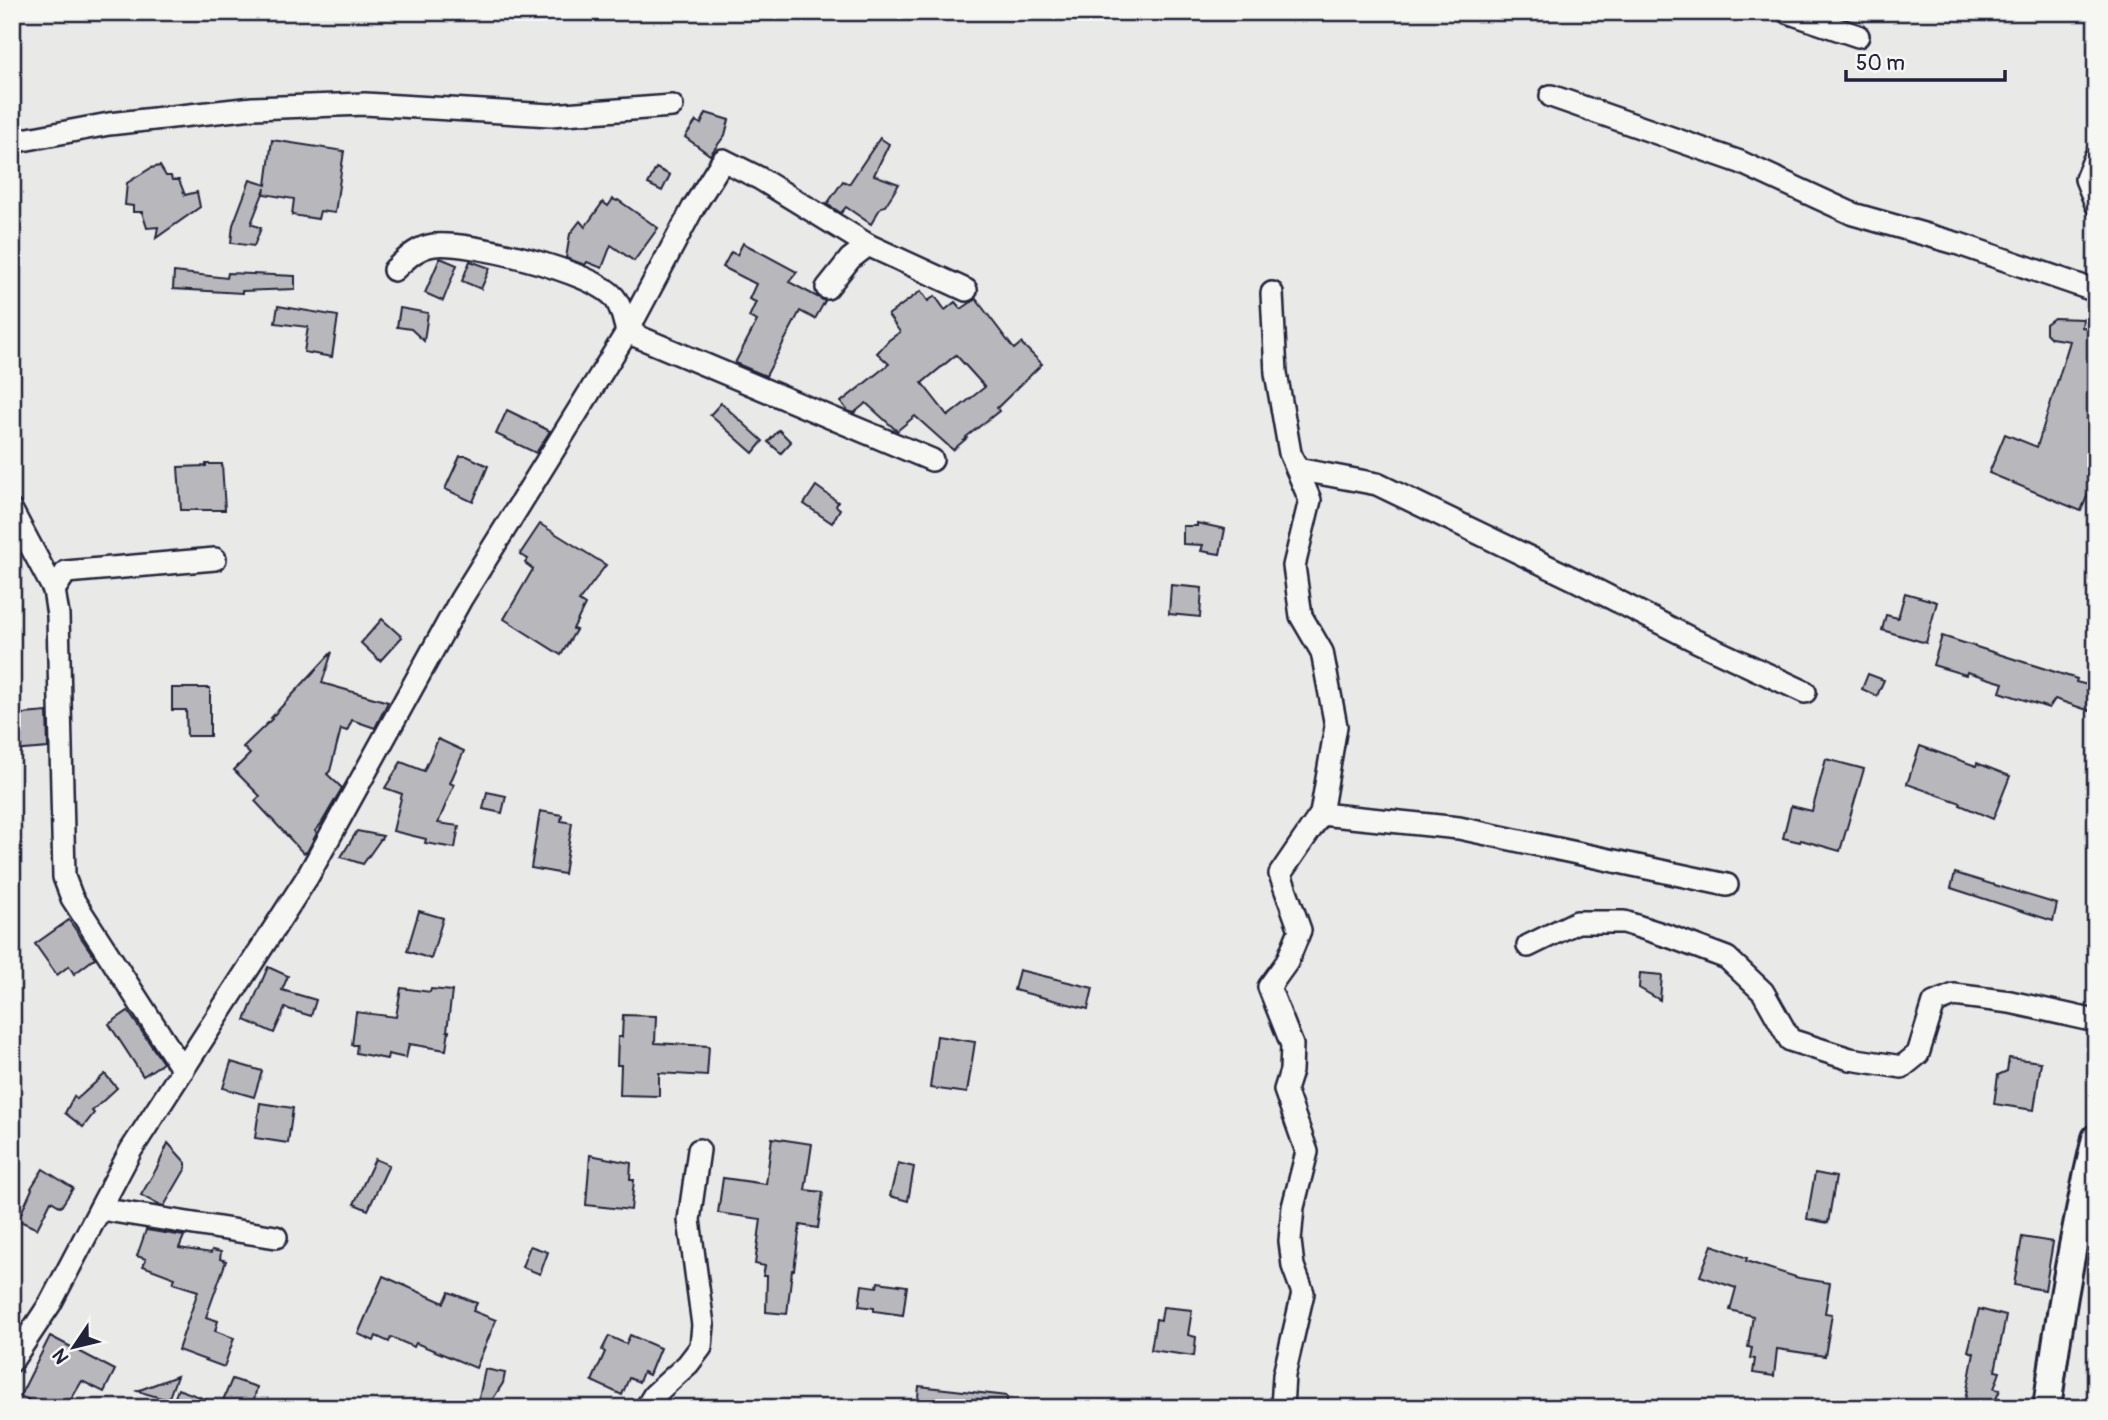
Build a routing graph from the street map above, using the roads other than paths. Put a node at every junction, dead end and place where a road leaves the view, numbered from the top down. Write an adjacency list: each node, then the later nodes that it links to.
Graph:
1 (1787, 12): 2 (street)
2 (1858, 36)
3 (1551, 96): 12 (street)
4 (672, 106): 5 (street)
5 (12, 142)
6 (2096, 155): 7 (street)
7 (2096, 204)
8 (868, 245): 10 (street); 11 (street); 14 (street)
9 (394, 270): 14 (street)
10 (827, 288)
11 (966, 290)
12 (2096, 291)
13 (1272, 293): 16 (street)
14 (627, 332): 15 (street); 25 (street)
15 (932, 460)
16 (1297, 469): 20 (street); 21 (street)
17 (12, 511): 19 (street)
18 (215, 559): 19 (street)
19 (54, 590): 25 (street)
20 (1805, 692)
21 (1321, 814): 22 (street); 33 (street)
22 (1727, 885)
23 (1528, 946): 24 (street)
24 (2096, 1021)
25 (183, 1070): 29 (street)
26 (2096, 1138): 28 (street)
27 (699, 1150): 32 (street)
28 (2089, 1200): 34 (street)
29 (100, 1209): 30 (street); 31 (street)
30 (276, 1237)
31 (12, 1361)
32 (646, 1408)
33 (1282, 1408)
34 (2048, 1408)

